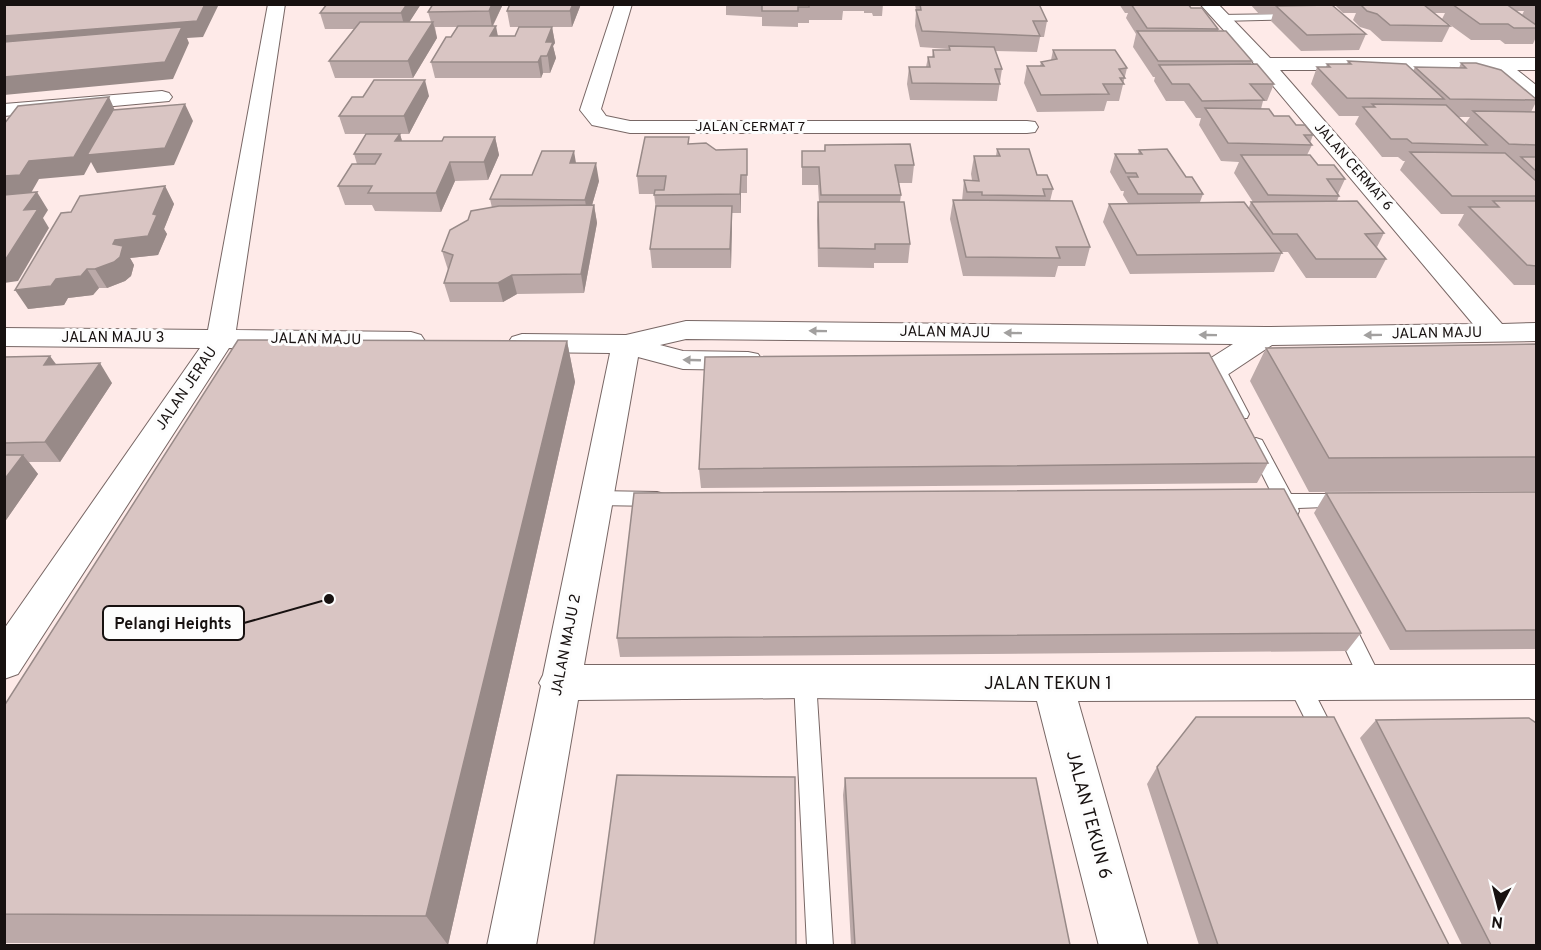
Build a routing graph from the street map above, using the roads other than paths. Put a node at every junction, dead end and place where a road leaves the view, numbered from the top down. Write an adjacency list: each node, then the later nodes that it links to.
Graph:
1 (277, 4): 16 (street, JALAN JERAU)
2 (624, 4): 11 (street, JALAN CERMAT 7)
3 (1213, 11): 4 (lane); 5 (street, JALAN CERMAT 6)
4 (1301, 17)
5 (1265, 64): 6 (street); 13 (street, JALAN CERMAT 6)
6 (1498, 64): 7 (street); 8 (street)
7 (1536, 64)
8 (1536, 95)
9 (162, 97): 10 (street)
10 (4, 110)
11 (1027, 127)
12 (1536, 332): 13 (street, JALAN MAJU)
13 (1495, 333): 14 (street, JALAN MAJU, one-way to 14)
14 (1266, 336): 19 (street, JALAN MAJU, one-way to 19); 22 (street)
15 (4, 338): 16 (street, JALAN MAJU 3)
16 (221, 338): 17 (street, JALAN MAJU); 30 (street, JALAN JERAU)
17 (443, 342)
18 (501, 342): 19 (street, JALAN MAJU)
19 (626, 344): 20 (street, JALAN MAJU, one-way to 19); 23 (street, JALAN MAJU 2)
20 (778, 362)
21 (1146, 367): 22 (street)
22 (1217, 368): 26 (lane)
23 (596, 498): 24 (lane); 33 (street, JALAN MAJU 2)
24 (679, 499)
25 (1250, 501): 26 (lane)
26 (1285, 501): 27 (lane); 28 (lane)
27 (1369, 501)
28 (1296, 522)
29 (1336, 608): 35 (lane)
30 (4, 662)
31 (805, 681): 33 (street, JALAN TEKUN 1); 36 (street, JALAN TEKUN 1); 39 (lane)
32 (1536, 682): 35 (street, JALAN TEKUN 1)
33 (559, 683): 38 (street, JALAN MAJU 2)
34 (1298, 683): 35 (street, JALAN TEKUN 1); 36 (street, JALAN TEKUN 1); 37 (lane)
35 (1372, 683)
36 (1053, 684): 40 (street, JALAN TEKUN 6)
37 (1336, 757)
38 (511, 945)
39 (820, 945)
40 (1124, 945)

